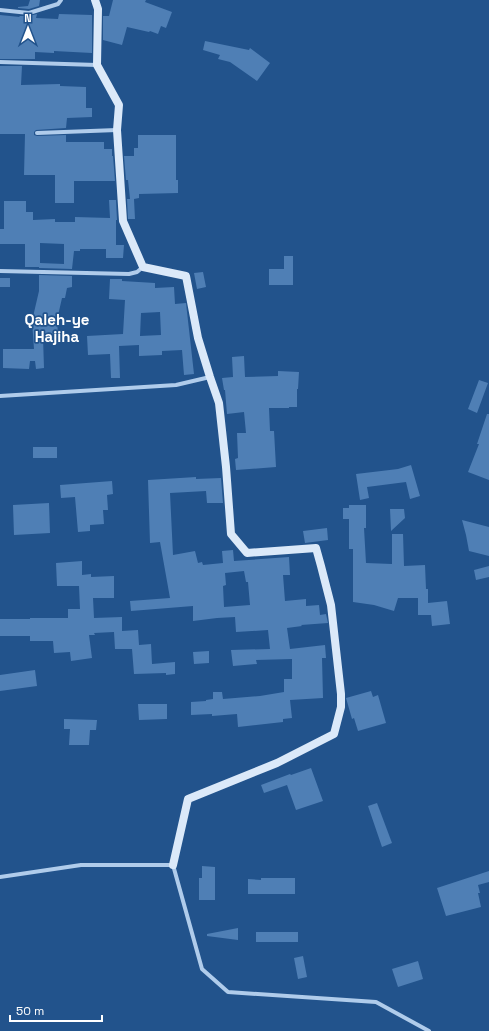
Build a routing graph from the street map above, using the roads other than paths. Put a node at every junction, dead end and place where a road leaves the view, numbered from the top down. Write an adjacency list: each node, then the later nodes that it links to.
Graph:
1 (61, 0): 3 (street)
2 (95, 0): 5 (street)
3 (0, 10)
4 (0, 62): 5 (street)
5 (97, 65): 6 (street)
6 (117, 130): 7 (street); 8 (street)
7 (37, 133)
8 (143, 267): 9 (street); 10 (street)
9 (0, 271)
10 (210, 377): 11 (street); 12 (street)
11 (0, 396)
12 (173, 865): 13 (street); 14 (street)
13 (0, 877)
14 (429, 1031)

